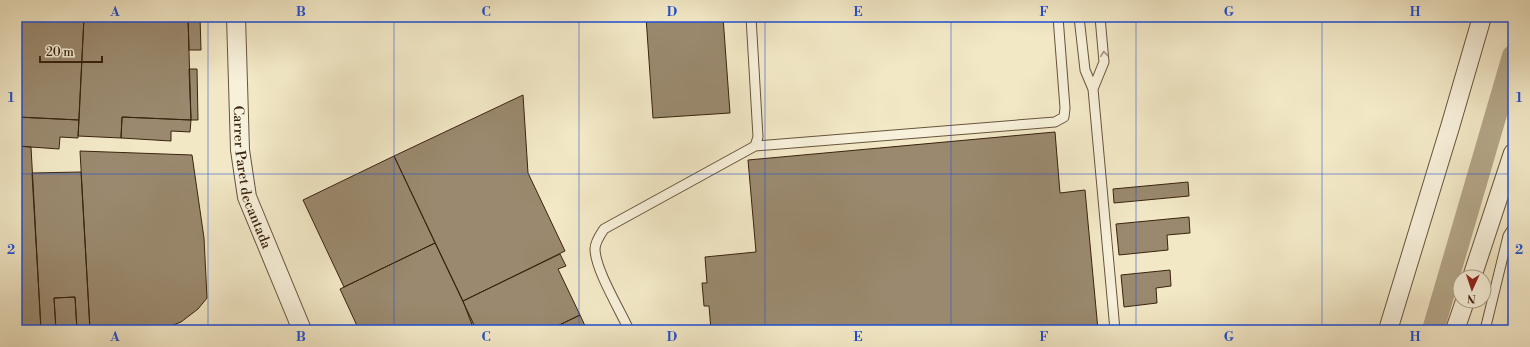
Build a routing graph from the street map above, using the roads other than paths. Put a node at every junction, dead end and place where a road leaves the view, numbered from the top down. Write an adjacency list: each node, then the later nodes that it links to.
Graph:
1 (236, 17): 13 (street, Carrer Paret decantada)
2 (751, 17): 8 (lane)
3 (1058, 17): 8 (lane)
4 (1079, 17): 7 (lane)
5 (1100, 17): 7 (lane, one-way to 5)
6 (1482, 17): 16 (street)
7 (1093, 89): 15 (lane)
8 (755, 146): 14 (lane)
9 (1513, 153): 11 (street)
10 (1513, 228): 18 (lane)
11 (1475, 269)
12 (1462, 309): 17 (street)
13 (302, 330)
14 (629, 330)
15 (1115, 330)
16 (1388, 330)
17 (1455, 330)
18 (1485, 330)

